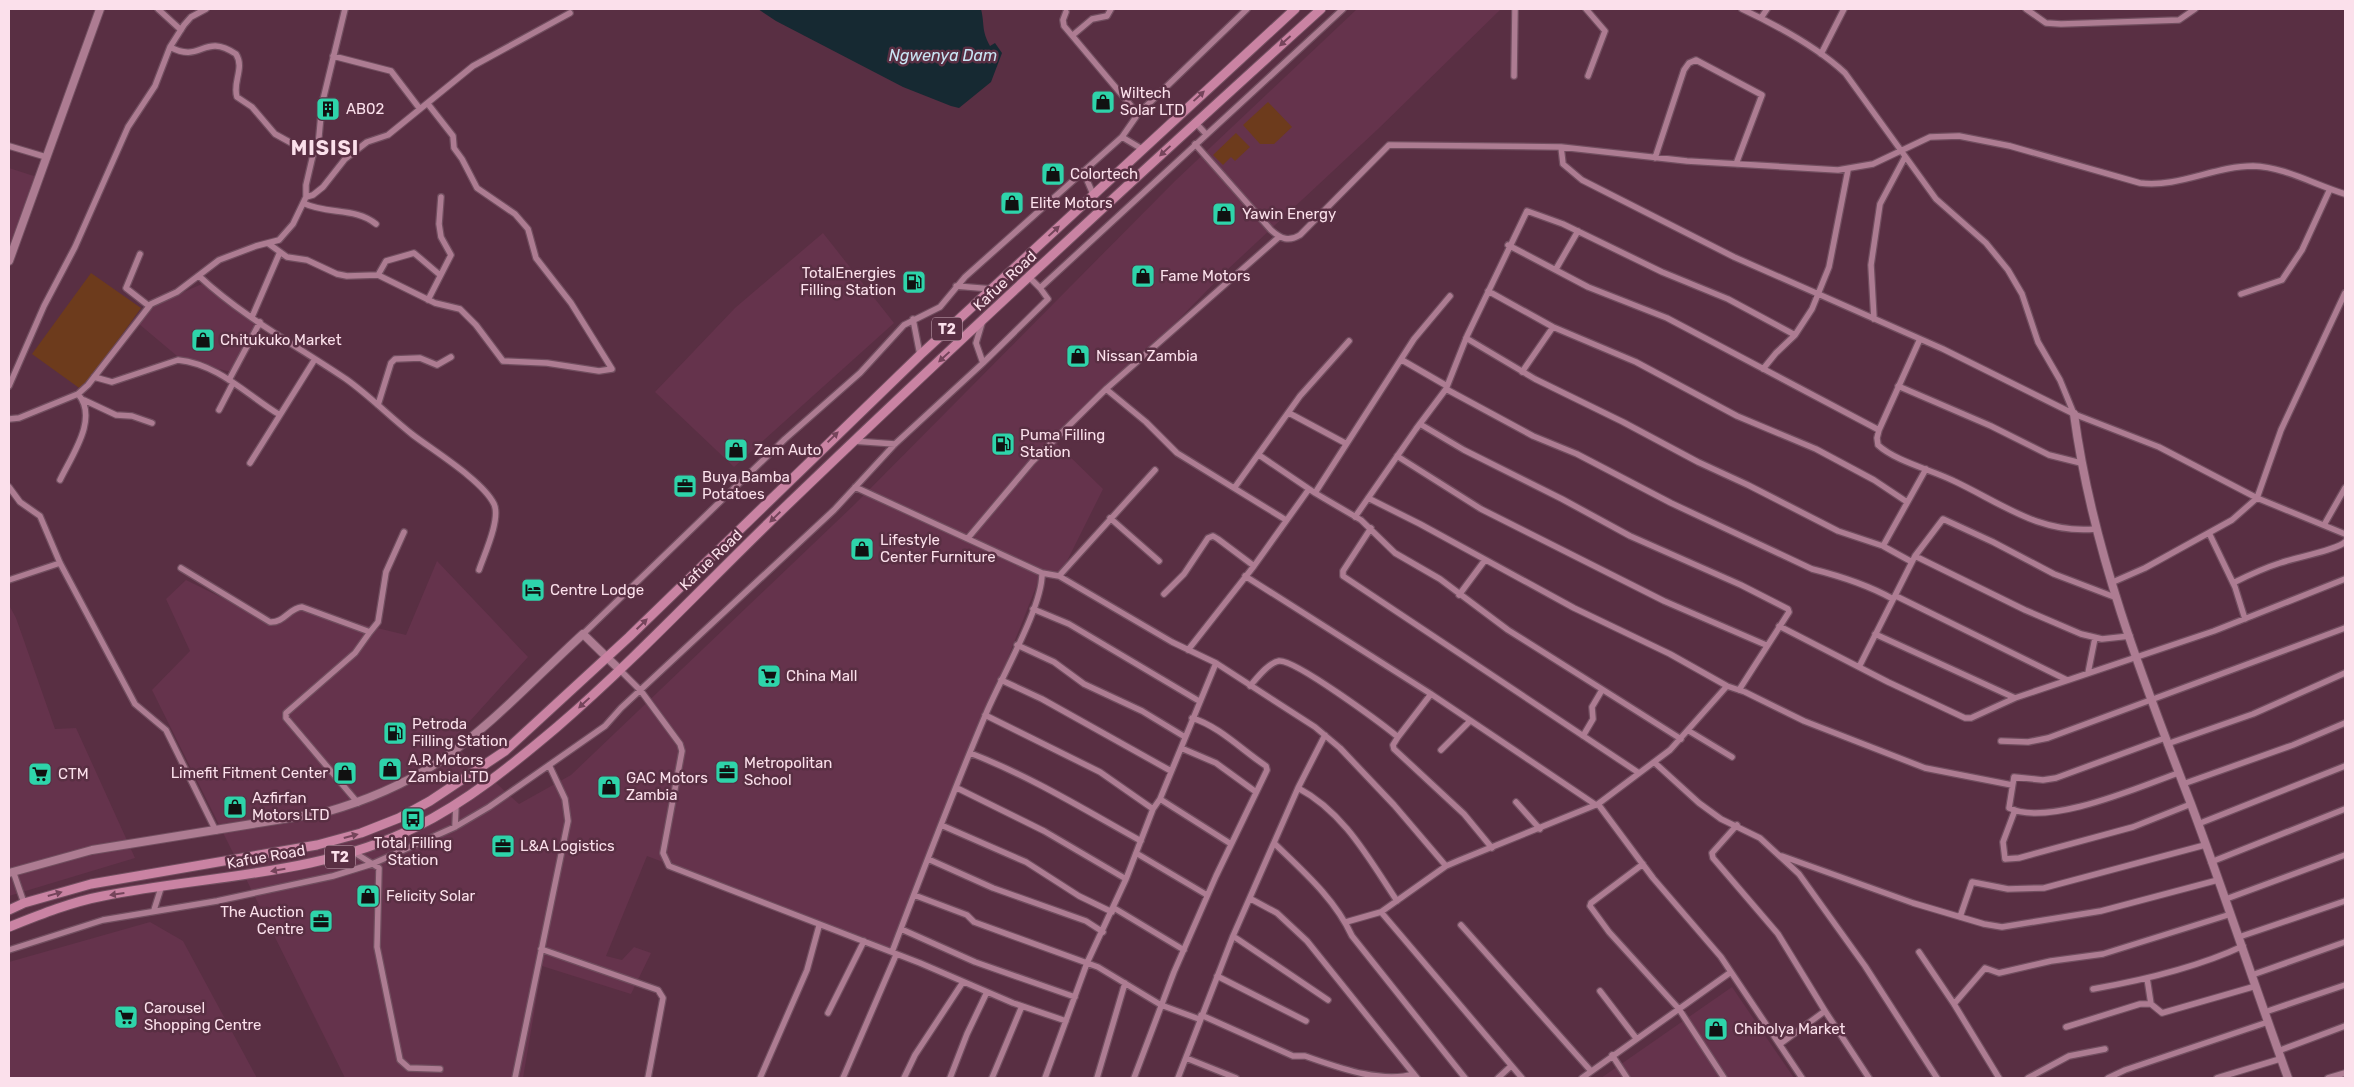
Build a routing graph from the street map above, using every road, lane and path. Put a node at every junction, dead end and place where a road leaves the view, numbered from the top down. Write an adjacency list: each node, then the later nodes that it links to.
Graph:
1 (100, 9): 39 (street)
2 (158, 9): 20 (street)
3 (206, 9): 20 (street)
4 (345, 9): 24 (street)
5 (1111, 9): 21 (street)
6 (1246, 9): 29 (street)
7 (1295, 9): 36 (main road, Kafue Road / T2, one-way to 7)
8 (1322, 9): 30 (main road, Kafue Road / T2, one-way to 30)
9 (1343, 9): 31 (street)
10 (1515, 9): 25 (street)
11 (1586, 9): 26 (street)
12 (1742, 9): 19 (street)
13 (1767, 9): 19 (street)
14 (1844, 9): 23 (street)
15 (2026, 9): 16 (street)
16 (2195, 9)
17 (1066, 12): 21 (street)
18 (570, 13): 27 (street)
19 (1760, 18): 23 (street)
20 (181, 30): 22 (street)
21 (1073, 35): 29 (street)
22 (170, 47): 38 (street); 92 (street)
23 (1821, 54): 37 (street)
24 (333, 56): 28 (street); 38 (street)
25 (1514, 76)
26 (1588, 76)
27 (428, 104): 28 (street); 71 (street)
28 (420, 109): 49 (street)
29 (1138, 114): 32 (street)
30 (1195, 122): 31 (street); 62 (main road, Kafue Road / T2, one-way to 62)
31 (1206, 134): 33 (street)
32 (1122, 137): 36 (street); 44 (street)
33 (1195, 144): 52 (street); 64 (street)
34 (9, 146): 39 (street)
35 (1561, 147): 41 (street); 52 (street); 69 (street)
36 (1142, 149): 46 (main road, Kafue Road / T2)
37 (1900, 150): 40 (street); 43 (street); 45 (street)
38 (313, 155): 49 (street)
39 (46, 157): 57 (street)
40 (1905, 157): 75 (street); 101 (street)
41 (1655, 158): 42 (street); 42 (street)
42 (1736, 164): 43 (street)
43 (1848, 170): 69 (street)
44 (1083, 171): 46 (street); 63 (street)
45 (2330, 190): 47 (street); 68 (street)
46 (1093, 194): 65 (main road, Kafue Road / T2, one-way to 46)
47 (2345, 194)
48 (441, 197): 60 (street)
49 (304, 200): 50 (street); 53 (street)
50 (376, 224)
51 (1578, 231): 54 (street); 58 (street); 79 (street)
52 (1279, 237): 95 (street)
53 (268, 244): 55 (street); 61 (street)
54 (1508, 245): 58 (street); 66 (street)
55 (280, 252): 59 (street); 73 (street)
56 (140, 254): 72 (street)
57 (9, 261)
58 (1556, 269): 88 (street)
59 (378, 275): 60 (street); 71 (street)
60 (440, 275): 71 (street)
61 (199, 276): 72 (street); 73 (street)
62 (1030, 278): 64 (street); 76 (main road, Kafue Road / T2)
63 (956, 286): 65 (street); 74 (street)
64 (1040, 288): 87 (street)
65 (992, 289): 83 (main road, Kafue Road / T2)
66 (1488, 291): 78 (street); 80 (street)
67 (2345, 293): 124 (street)
68 (2242, 294)
69 (1817, 295): 75 (street); 79 (street)
70 (1450, 296): 86 (street)
71 (428, 300)
72 (149, 306): 90 (street)
73 (252, 317): 77 (street)
74 (913, 319): 83 (street); 161 (street)
75 (1874, 319): 81 (street)
76 (983, 321): 87 (street); 107 (main road, Kafue Road / T2, one-way to 107)
77 (260, 322): 85 (street); 91 (street)
78 (1553, 327): 89 (street); 125 (street)
79 (1795, 335): 88 (street)
80 (1466, 338): 89 (street); 94 (street)
81 (1920, 339): 93 (street); 101 (street)
82 (1348, 340): 100 (street)
83 (920, 355): 169 (main road, Kafue Road / T2, one-way to 83)
84 (451, 357): 98 (street)
85 (315, 359): 98 (street); 102 (street)
86 (1402, 360): 94 (street); 108 (street)
87 (983, 363): 109 (street)
88 (1763, 369): 106 (street)
89 (1522, 372): 137 (street)
90 (94, 378): 91 (street); 96 (street)
91 (231, 381): 99 (street); 102 (street)
92 (9, 386)
93 (1898, 386): 106 (street); 113 (street)
94 (1447, 387): 105 (street); 154 (street)
95 (1106, 390): 119 (street); 135 (street)
96 (78, 394): 97 (street); 103 (street)
97 (83, 400): 104 (street); 116 (street)
98 (378, 405): 144 (street)
99 (219, 410)
100 (1289, 413): 108 (street); 110 (street)
101 (2074, 414): 113 (street); 124 (street)
102 (280, 415): 112 (street)
103 (9, 418)
104 (152, 423)
105 (1420, 424): 111 (street); 158 (street)
106 (1879, 430): 114 (street)
107 (853, 441): 109 (street); 172 (main road, Kafue Road / T2, one-way to 172)
108 (1345, 443): 122 (street)
109 (895, 444): 118 (street)
110 (1259, 455): 119 (street); 121 (street)
111 (1397, 456): 123 (street); 166 (street)
112 (250, 463)
113 (2081, 464): 131 (street)
114 (1926, 469): 125 (street); 131 (street)
115 (1155, 470): 127 (street)
116 (60, 480)
117 (9, 487): 141 (street)
118 (855, 487): 135 (street); 181 (street)
119 (1235, 487): 128 (street)
120 (2345, 488): 129 (street)
121 (1309, 489): 122 (street); 128 (street)
122 (1314, 493): 126 (street)
123 (1368, 498): 126 (street); 140 (street)
124 (2257, 498): 129 (street); 133 (street)
125 (1907, 502): 137 (street)
126 (1355, 517): 130 (street)
127 (1110, 518): 139 (street); 146 (street)
128 (1286, 520): 142 (street)
129 (2324, 525): 134 (street)
130 (1371, 528): 153 (street); 192 (street)
131 (2095, 529): 150 (street)
132 (404, 532): 160 (street)
133 (2209, 533): 150 (street); 151 (street)
134 (2345, 534)
135 (968, 538): 145 (street)
136 (2345, 542): 151 (street)
137 (1883, 546): 138 (street)
138 (1914, 559): 154 (street); 155 (street); 164 (street)
139 (1159, 560)
140 (1485, 560): 153 (street); 178 (street)
141 (60, 563): 149 (street); 227 (street)
142 (1254, 566): 147 (street); 152 (street)
143 (181, 568): 160 (street)
144 (479, 570)
145 (1042, 573): 146 (street); 156 (street)
146 (1059, 576): 167 (street)
147 (1244, 576): 167 (street); 182 (street)
148 (2345, 579): 157 (street)
149 (9, 580)
150 (2113, 582): 155 (street)
151 (2233, 582): 157 (street)
152 (1164, 594)
153 (1459, 595): 179 (street)
154 (1895, 597): 162 (street); 176 (street)
155 (2117, 598): 163 (street)
156 (1033, 609): 165 (street); 185 (street)
157 (2245, 620): 168 (street)
158 (1779, 626): 166 (street); 171 (street)
159 (2345, 628): 184 (street)
160 (370, 632): 215 (street)
161 (583, 634): 169 (street); 215 (street)
162 (1875, 634): 171 (street); 183 (street)
163 (2130, 636): 164 (street); 168 (street)
164 (2095, 638): 173 (street)
165 (1017, 645): 175 (street); 193 (street)
166 (1766, 645): 180 (street)
167 (1188, 650): 170 (street)
168 (2136, 656): 173 (street); 184 (street)
169 (606, 657): 172 (street); 252 (main road, Kafue Road / T2, one-way to 169)
170 (1216, 664): 177 (street); 185 (street)
171 (1859, 667): 183 (street)
172 (620, 670): 181 (street); 217 (main road, Kafue Road / T2, one-way to 217)
173 (2088, 672): 176 (street)
174 (2345, 673): 197 (street)
175 (1001, 680): 186 (street); 205 (street)
176 (2067, 680): 183 (street)
177 (1250, 686): 191 (street); 194 (street)
178 (1728, 686): 180 (street); 190 (street)
179 (1602, 690): 192 (street); 195 (street)
180 (1738, 690): 209 (street)
181 (641, 691): 203 (street); 261 (street)
182 (1431, 694): 188 (street); 194 (street)
183 (2015, 698)
184 (2152, 701): 196 (street); 197 (street)
185 (1199, 702): 187 (street)
186 (985, 715): 200 (street); 219 (street)
187 (1192, 718): 193 (street); 212 (street)
188 (1470, 721): 199 (street); 218 (street)
189 (2345, 723): 208 (street)
190 (1689, 731): 195 (street); 201 (street)
191 (1325, 735): 211 (street); 241 (street)
192 (1583, 736): 207 (street)
193 (1185, 737): 198 (street)
194 (1398, 737): 232 (street)
195 (1681, 740): 202 (street)
196 (2000, 741)
197 (2166, 741): 206 (street); 209 (street)
198 (1181, 748): 205 (street); 212 (street)
199 (1441, 750)
200 (970, 753): 210 (street); 228 (street)
201 (1732, 756)
202 (1654, 763): 207 (street); 223 (street)
203 (549, 765): 225 (street); 270 (street)
204 (2345, 766): 222 (street)
205 (1171, 771): 213 (street)
206 (2178, 773): 208 (street); 221 (street)
207 (1639, 774): 218 (street)
208 (2182, 784): 216 (street)
209 (2012, 785): 221 (street)
210 (957, 788): 224 (street); 243 (street)
211 (1298, 788): 230 (street); 250 (street)
212 (1256, 792): 229 (street)
213 (1160, 799): 219 (street); 229 (street)
214 (1516, 802): 226 (street)
215 (358, 803): 227 (street)
216 (2191, 804): 221 (street); 222 (street)
217 (456, 805): 225 (street); 233 (main road, Kafue Road / T2)
218 (1597, 805): 226 (street); 240 (street)
219 (1153, 809): 228 (street)
220 (2345, 809): 238 (street)
221 (2015, 810)
222 (2198, 824): 231 (street)
223 (1737, 825): 236 (street); 294 (street)
224 (942, 826): 237 (street); 255 (street)
225 (455, 827): 239 (street)
226 (1540, 829): 232 (street)
227 (216, 830): 242 (street)
228 (1141, 841): 234 (street)
229 (1231, 844): 247 (street)
230 (1275, 844): 248 (street); 259 (street)
231 (2205, 845): 238 (street); 258 (street)
232 (1492, 848): 241 (street)
233 (355, 853): 239 (street); 245 (main road, Kafue Road / T2, one-way to 245)
234 (1136, 853): 243 (street); 247 (street)
235 (2345, 855): 249 (street)
236 (1782, 856): 258 (street); 334 (street)
237 (928, 859): 246 (street); 264 (street)
238 (2212, 862): 244 (street)
239 (372, 864): 254 (street); 310 (street)
240 (1643, 864): 276 (street); 293 (street)
241 (1446, 866): 250 (street)
242 (11, 872): 252 (street)
243 (1126, 879): 255 (street)
244 (2218, 880): 249 (street); 258 (street)
245 (161, 888): 254 (street); 262 (main road, Kafue Road / T2, one-way to 262)
246 (914, 895): 263 (street); 275 (street)
247 (1207, 896): 272 (street)
248 (1251, 899): 265 (street); 313 (street)
249 (2226, 899): 257 (street)
250 (1397, 901): 256 (street)
251 (2345, 901): 266 (street)
252 (24, 903): 253 (main road, Kafue Road / T2)
253 (9, 910)
254 (154, 910): 271 (street)
255 (1113, 910): 264 (street); 272 (street)
256 (1381, 912): 259 (street); 309 (street)
257 (2231, 914): 266 (street); 289 (street)
258 (1960, 917)
259 (1346, 922): 326 (street)
260 (1461, 925): 311 (street)
261 (820, 926): 267 (street); 316 (street)
262 (9, 928)
263 (901, 929): 274 (street); 287 (street)
264 (1103, 932): 275 (street)
265 (1233, 936): 278 (street); 288 (street)
266 (2239, 937): 269 (street)
267 (864, 941): 274 (street); 296 (street)
268 (2345, 942): 277 (street)
269 (2243, 946): 277 (street); 279 (street)
270 (541, 949): 314 (street); 315 (street)
271 (9, 950)
272 (1184, 950): 291 (street)
273 (1919, 952): 289 (street)
274 (894, 953): 280 (street); 317 (street)
275 (1087, 963): 281 (street); 287 (street)
276 (1731, 972): 293 (street); 304 (street)
277 (2252, 975): 283 (street)
278 (1217, 976): 297 (street); 299 (street)
279 (2147, 978): 284 (street); 290 (street)
280 (963, 982): 286 (street); 318 (street)
281 (1125, 983): 291 (street); 322 (street)
282 (2345, 985): 295 (street)
283 (2256, 986): 290 (street); 295 (street)
284 (2093, 989)
285 (1600, 990): 303 (street)
286 (987, 992): 292 (street); 319 (street)
287 (1075, 997): 298 (street)
288 (1328, 1000)
289 (1954, 1004): 335 (street)
290 (2151, 1004): 302 (street)
291 (1161, 1005): 297 (street); 323 (street)
292 (1022, 1006): 298 (street); 320 (street)
293 (1679, 1009): 303 (street); 331 (street)
294 (1825, 1011): 304 (street); 333 (street)
295 (2265, 1012): 300 (street)
296 (828, 1013)
297 (1200, 1017): 308 (street); 313 (street)
298 (1066, 1021): 321 (street)
299 (1306, 1021)
300 (2268, 1022): 307 (street); 337 (street)
301 (2345, 1026): 307 (street)
302 (2066, 1027)
303 (1636, 1038): 306 (street)
304 (1780, 1044): 332 (street)
305 (2105, 1049): 336 (street)
306 (1612, 1055): 311 (street); 330 (street)
307 (2279, 1055): 338 (street); 339 (street)
308 (1186, 1058): 324 (street); 325 (street)
309 (1511, 1066): 327 (street); 328 (street)
310 (440, 1069)
311 (1592, 1071): 329 (street)
312 (2345, 1073): 340 (street)
313 (1415, 1076)
314 (516, 1078)
315 (648, 1078)
316 (760, 1078)
317 (843, 1078)
318 (904, 1078)
319 (950, 1078)
320 (992, 1078)
321 (1045, 1078)
322 (1097, 1078)
323 (1134, 1078)
324 (1178, 1078)
325 (1236, 1078)
326 (1465, 1078)
327 (1498, 1078)
328 (1522, 1078)
329 (1582, 1078)
330 (1627, 1078)
331 (1724, 1078)
332 (1802, 1078)
333 (1869, 1078)
334 (1938, 1078)
335 (1999, 1078)
336 (2028, 1078)
337 (2108, 1078)
338 (2217, 1078)
339 (2288, 1078)
340 (2328, 1078)

